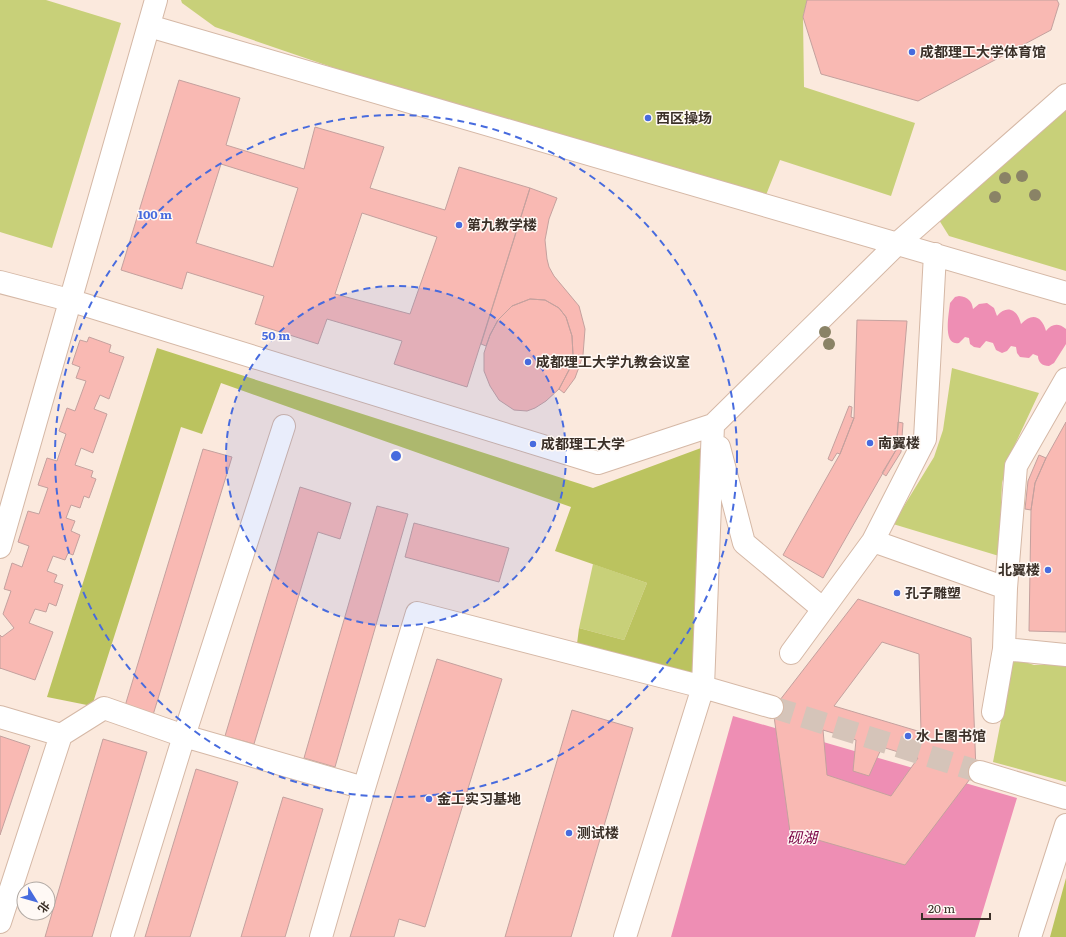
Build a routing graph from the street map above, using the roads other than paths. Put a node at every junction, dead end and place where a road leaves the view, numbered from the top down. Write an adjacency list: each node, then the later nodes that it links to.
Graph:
1 (156, 0): 2 (street)
2 (148, 26): 4 (street); 8 (street)
3 (1066, 95): 4 (street)
4 (898, 243): 5 (street); 10 (street)
5 (935, 254): 7 (street); 12 (street)
6 (0, 282): 8 (street)
7 (1066, 293)
8 (69, 300): 10 (street); 13 (street)
9 (1066, 379): 14 (street)
10 (713, 425): 15 (street); 19 (street)
11 (284, 426): 24 (street)
12 (873, 541): 14 (street); 15 (street)
13 (0, 546)
14 (1006, 588): 16 (street)
15 (823, 609): 17 (street)
16 (1004, 649): 18 (street); 21 (street)
17 (791, 653)
18 (1066, 656)
19 (702, 687): 20 (street); 26 (street); 32 (street)
20 (772, 707)
21 (993, 712)
22 (0, 717): 23 (street)
23 (61, 734): 24 (street); 29 (street)
24 (184, 736): 26 (street); 30 (street)
25 (980, 772): 27 (street)
26 (364, 788): 31 (street)
27 (1066, 798)
28 (1066, 825): 33 (street)
29 (0, 922)
30 (122, 937)
31 (321, 937)
32 (625, 937)
33 (1030, 937)

